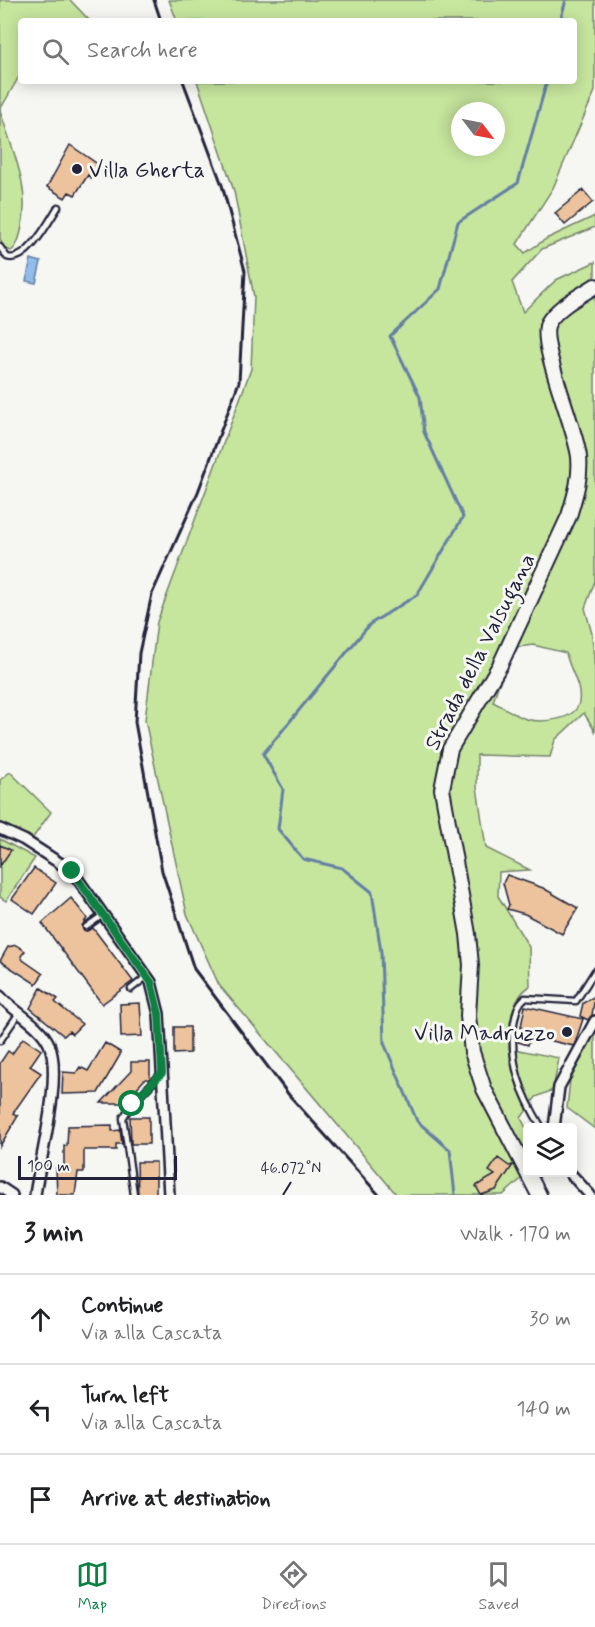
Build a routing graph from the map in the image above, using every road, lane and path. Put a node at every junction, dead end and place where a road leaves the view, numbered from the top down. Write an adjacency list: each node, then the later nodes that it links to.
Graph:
1 (58, 207): 2 (lane)
2 (0, 247)
3 (595, 286): 23 (main road, Strada della Valsugana)
4 (0, 828): 5 (street)
5 (103, 915): 6 (lane); 8 (street)
6 (86, 927)
7 (595, 971): 15 (lane)
8 (146, 977): 9 (lane); 14 (street)
9 (131, 989)
10 (0, 996): 11 (street)
11 (19, 1013): 13 (lane); 20 (street)
12 (595, 1021): 16 (street)
13 (0, 1041)
14 (162, 1073): 21 (lane); 22 (street)
15 (540, 1123)
16 (555, 1123)
17 (574, 1177): 24 (street)
18 (0, 1187): 19 (street)
19 (12, 1195)
20 (35, 1195)
21 (134, 1195)
22 (169, 1195)
23 (539, 1195)
24 (590, 1195)

